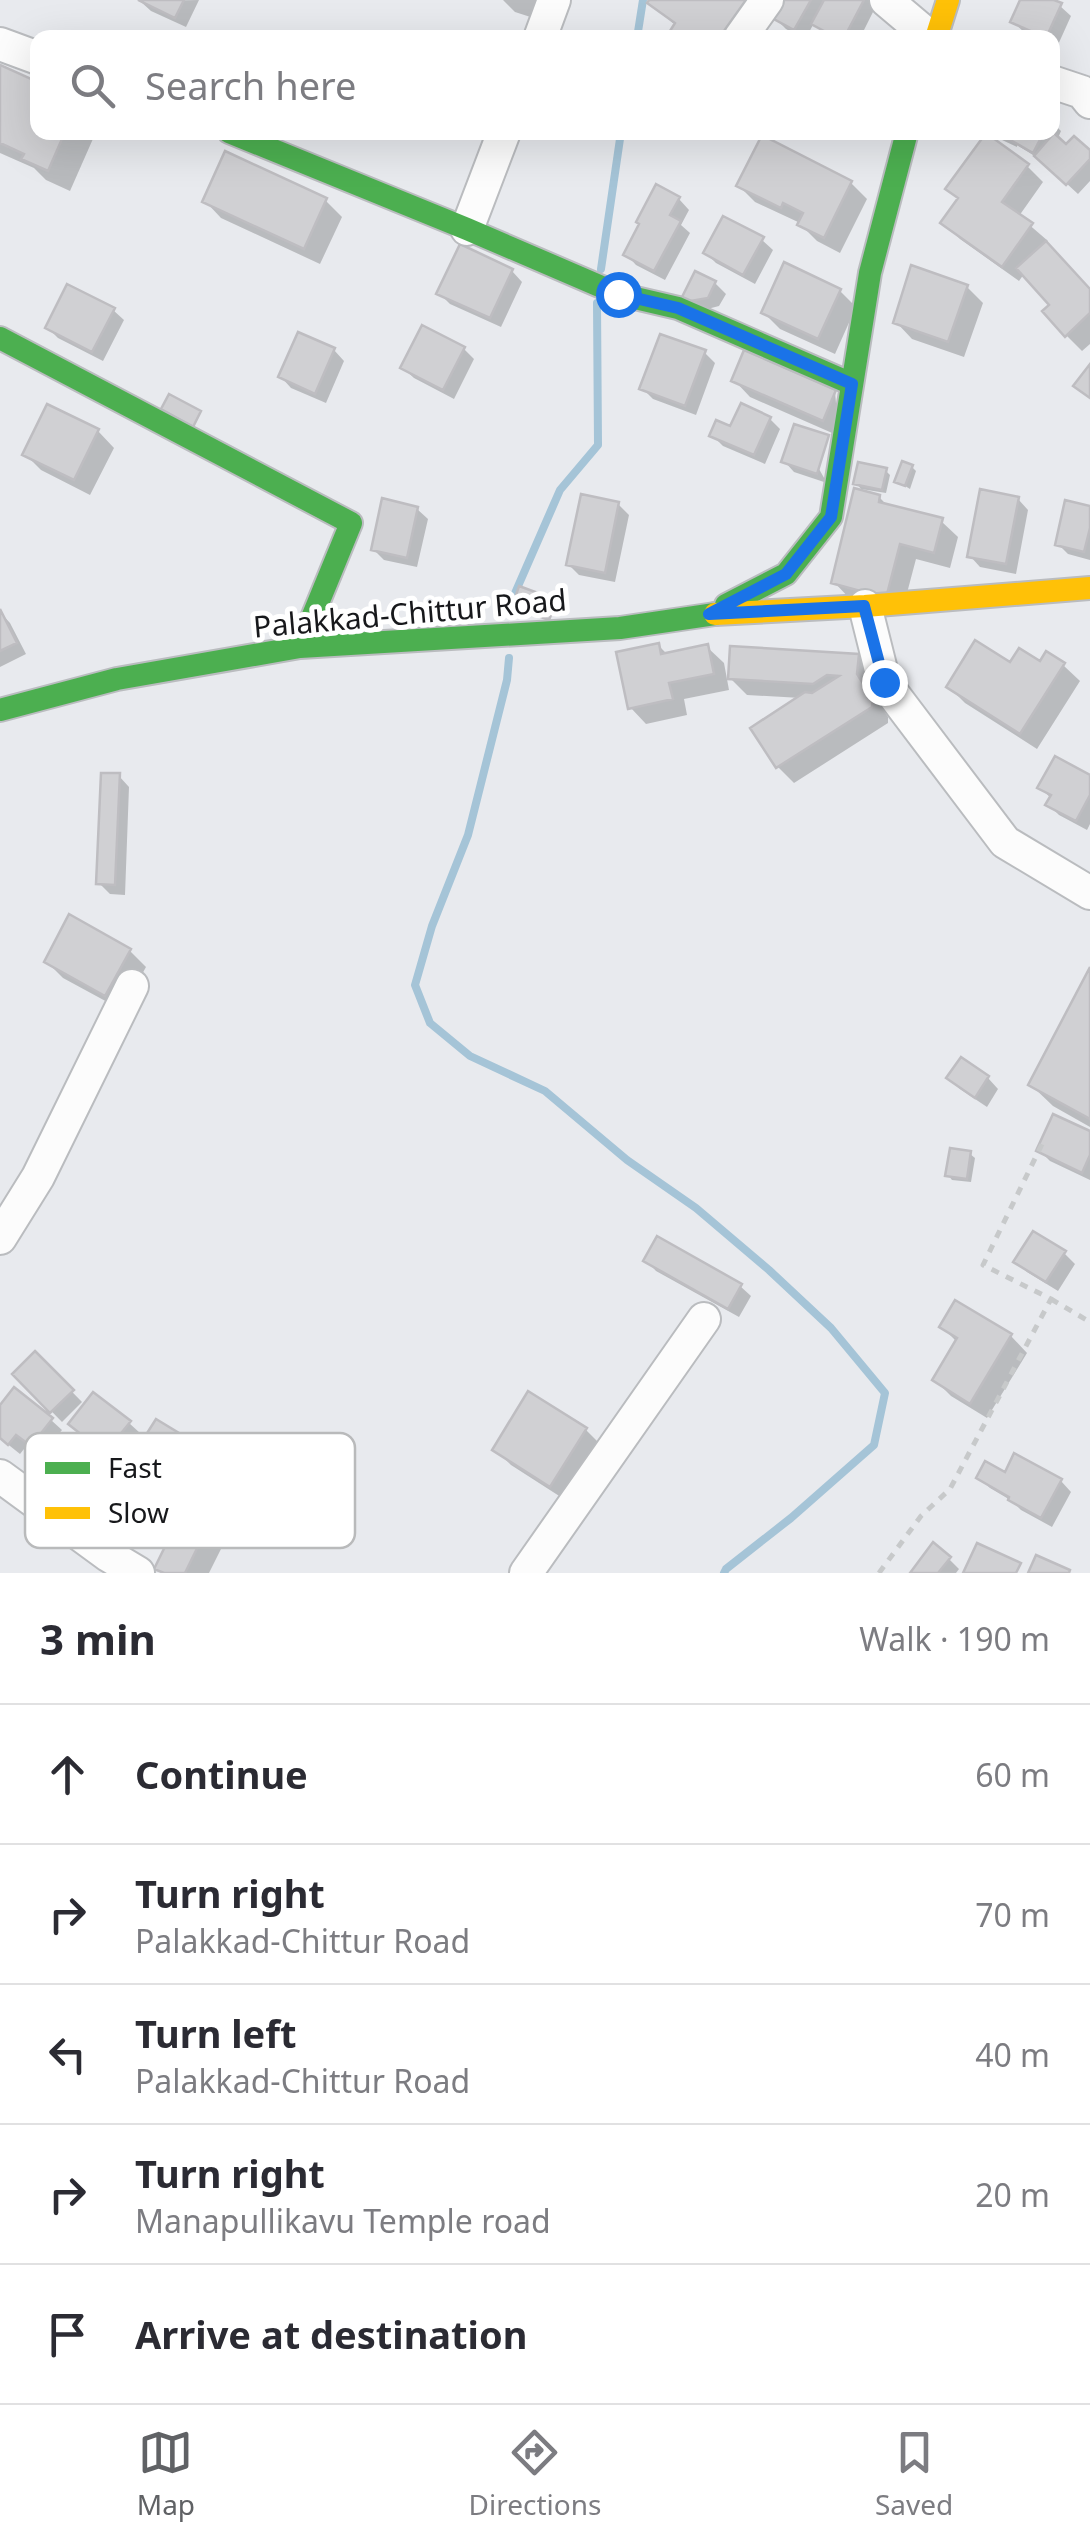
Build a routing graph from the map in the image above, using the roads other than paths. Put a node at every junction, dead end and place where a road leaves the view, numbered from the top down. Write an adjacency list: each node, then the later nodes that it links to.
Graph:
1 (554, 0): 5 (street)
2 (767, 0): 6 (street)
3 (886, 0): 7 (street)
4 (948, 0): 8 (main road)
5 (543, 30)
6 (746, 30)
7 (924, 30)
8 (937, 30)
9 (0, 44): 10 (street)
10 (30, 55)
11 (1060, 85): 12 (street)
12 (1090, 102)
13 (249, 140): 16 (main road)
14 (501, 140): 16 (street)
15 (905, 140): 18 (main road, Palakkad-Chittur Road)
16 (468, 229): 18 (main road)
17 (0, 338): 22 (main road)
18 (852, 384): 21 (main road, Palakkad-Chittur Road)
19 (1090, 588): 20 (main road, Palakkad-Chittur Road)
20 (864, 606): 21 (main road, Palakkad-Chittur Road); 24 (street)
21 (709, 614): 22 (main road, Palakkad-Chittur Road)
22 (300, 647): 23 (main road, Palakkad-Chittur Road)
23 (0, 710)
24 (1089, 893)
25 (132, 986): 26 (street)
26 (0, 1238)
27 (704, 1320): 32 (street)
28 (0, 1476): 29 (street)
29 (25, 1494)
30 (98, 1548): 31 (street)
31 (138, 1573)
32 (526, 1573)

